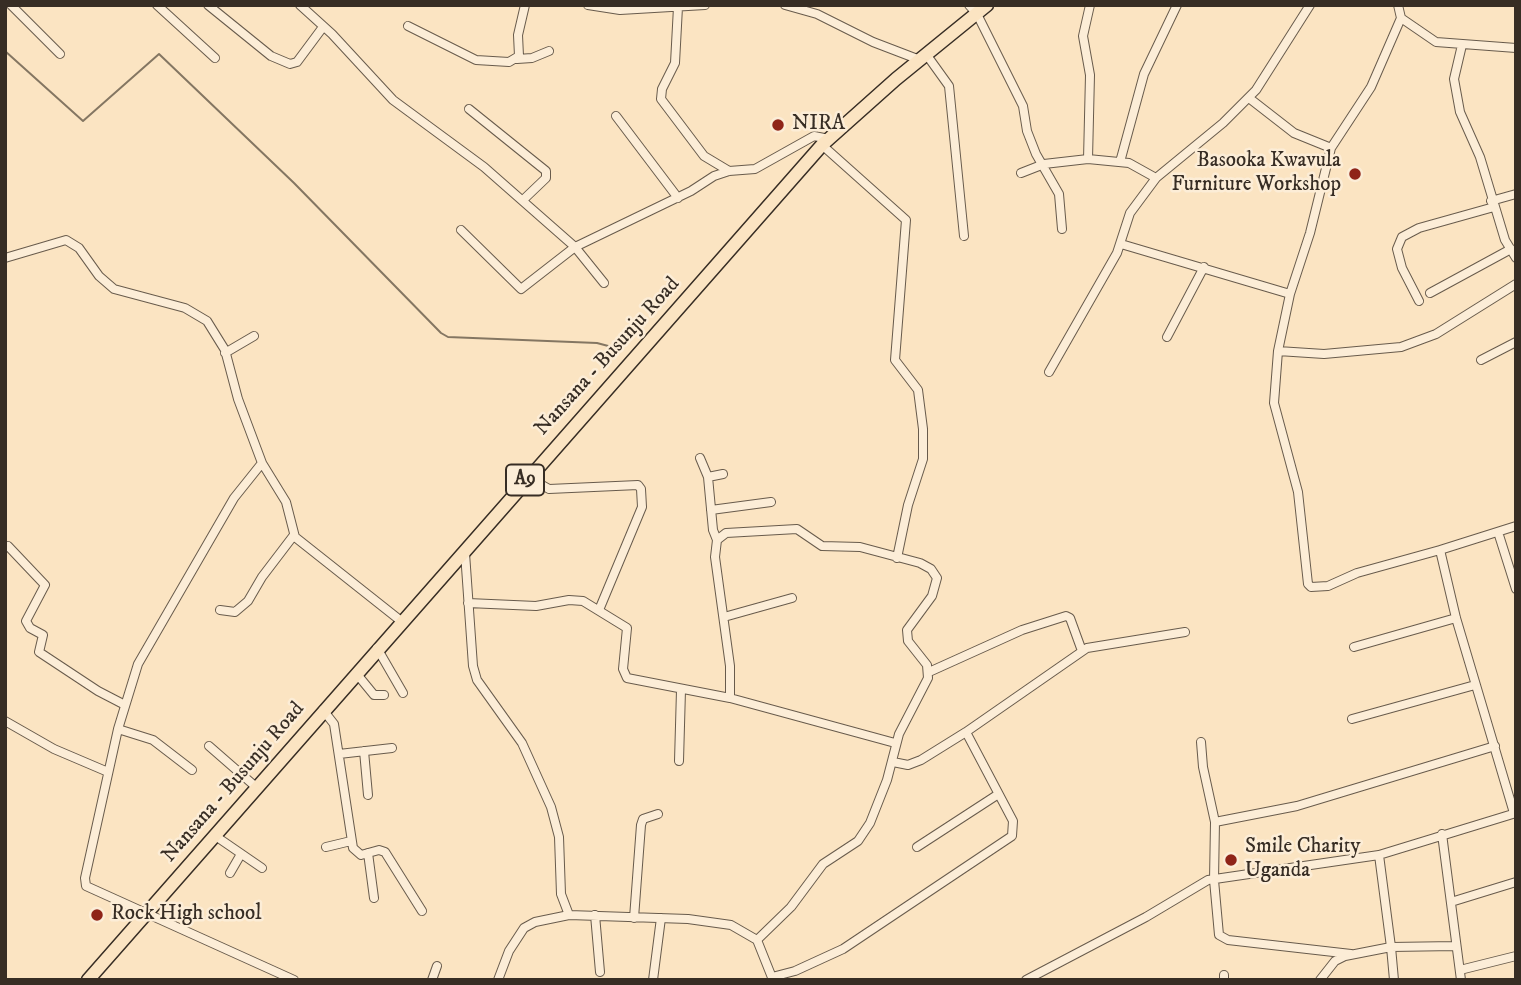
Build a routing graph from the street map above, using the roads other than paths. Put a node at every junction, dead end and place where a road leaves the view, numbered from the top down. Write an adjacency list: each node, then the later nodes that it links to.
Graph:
1 (11, 5): 22 (street)
2 (157, 5): 24 (street)
3 (208, 5): 18 (street)
4 (300, 5): 18 (street)
5 (525, 5): 25 (street)
6 (588, 5): 14 (street)
7 (705, 5): 13 (street)
8 (785, 5): 23 (street)
9 (1090, 5): 31 (street)
10 (1177, 5): 32 (street)
11 (1310, 5): 26 (street)
12 (1398, 5): 16 (street)
13 (678, 7): 14 (street); 34 (street)
14 (633, 8)
15 (978, 8): 23 (main road, Nansana - Busunju Road / A9); 33 (street)
16 (1401, 18): 19 (street); 30 (street)
17 (408, 26): 25 (street)
18 (323, 27): 39 (street)
19 (1462, 45): 20 (street); 40 (street)
20 (1516, 48)
21 (549, 51): 25 (street)
22 (60, 54)
23 (923, 57): 29 (main road, Nansana - Busunju Road / A9); 43 (street)
24 (215, 58)
25 (517, 59)
26 (1249, 97): 30 (street); 36 (street)
27 (469, 109): 39 (street)
28 (615, 116): 38 (street)
29 (825, 142): 34 (street); 65 (main road, Nansana - Busunju Road / A9); 76 (street)
30 (1331, 148): 53 (street)
31 (1088, 159): 32 (street); 33 (street)
32 (1120, 162): 36 (street)
33 (1044, 164): 35 (street); 41 (street)
34 (729, 171): 38 (street)
35 (1021, 173)
36 (1156, 178): 44 (street)
37 (1516, 194): 40 (street)
38 (678, 198): 45 (street)
39 (523, 200): 45 (street)
40 (1492, 204): 46 (street); 54 (street)
41 (1062, 229)
42 (461, 230): 45 (street)
43 (964, 236)
44 (1121, 244): 49 (street); 61 (street)
45 (575, 247): 50 (street)
46 (1511, 249): 48 (street); 52 (street)
47 (5, 258): 59 (street)
48 (1516, 258)
49 (1203, 267): 53 (street); 56 (street)
50 (604, 283)
51 (1516, 284): 58 (street)
52 (1430, 293)
53 (1290, 294): 58 (street)
54 (1419, 301)
55 (254, 336): 59 (street)
56 (1167, 337)
57 (1516, 342): 60 (street)
58 (1278, 351): 75 (street)
59 (225, 353): 63 (street)
60 (1481, 360)
61 (1049, 372)
62 (699, 458): 66 (street)
63 (262, 463): 71 (street); 96 (street)
64 (723, 474): 66 (street)
65 (528, 477): 74 (main road, Nansana - Busunju Road / A9); 81 (street)
66 (708, 477): 68 (street)
67 (771, 502): 68 (street)
68 (711, 510): 72 (street)
69 (1516, 526): 70 (street)
70 (1498, 533): 75 (street); 77 (street)
71 (294, 535): 80 (street); 84 (street)
72 (717, 540): 76 (street); 82 (street)
73 (8, 547): 96 (street)
74 (464, 549): 79 (street); 84 (main road, Nansana - Busunju Road / A9)
75 (1440, 550): 83 (street)
76 (897, 558): 89 (street)
77 (1516, 589)
78 (792, 598): 82 (street)
79 (468, 603): 81 (street); 135 (street)
80 (220, 610)
81 (599, 610): 92 (street)
82 (724, 617): 95 (street)
83 (1456, 618): 86 (street); 91 (street)
84 (401, 621): 87 (main road, Nansana - Busunju Road / A9)
85 (1185, 632): 88 (street)
86 (1354, 647)
87 (377, 648): 90 (main road, Nansana - Busunju Road / A9); 93 (street)
88 (1082, 651): 89 (street); 101 (street)
89 (929, 672): 103 (street)
90 (356, 673): 94 (street); 97 (main road, Nansana - Busunju Road / A9)
91 (1475, 685): 98 (street); 105 (street)
92 (681, 690): 95 (street); 109 (street)
93 (403, 693)
94 (384, 695)
95 (730, 698): 103 (street)
96 (125, 705): 100 (street)
97 (323, 710): 108 (street); 113 (main road, Nansana - Busunju Road / A9)
98 (1352, 719)
99 (5, 721): 112 (street)
100 (118, 729): 111 (street); 112 (street)
101 (966, 732): 110 (street); 115 (street)
102 (1201, 742): 118 (street)
103 (895, 743): 110 (street)
104 (209, 746): 113 (street)
105 (1495, 746): 116 (street); 118 (street)
106 (392, 748): 107 (street)
107 (364, 751): 108 (street); 114 (street)
108 (339, 754): 121 (street)
109 (679, 761)
110 (893, 762): 139 (street)
111 (192, 770)
112 (108, 772): 134 (street)
113 (256, 787): 120 (main road, Nansana - Busunju Road / A9)
114 (368, 795)
115 (997, 795): 123 (street); 147 (street)
116 (1515, 813): 119 (street)
117 (658, 814): 137 (street)
118 (1215, 822): 129 (street)
119 (1442, 834): 126 (street); 132 (street)
120 (214, 835): 125 (street); 134 (main road, Nansana - Busunju Road / A9)
121 (352, 841): 122 (street); 124 (street)
122 (326, 846)
123 (917, 847)
124 (368, 853): 131 (street); 133 (street)
125 (242, 854): 127 (street); 128 (street)
126 (1379, 855): 129 (street); 141 (street)
127 (262, 868)
128 (230, 873)
129 (1214, 880): 142 (street); 153 (street)
130 (1516, 882): 132 (street)
131 (374, 898)
132 (1451, 902): 140 (street)
133 (422, 911)
134 (145, 915): 148 (main road, Nansana - Busunju Road / A9); 149 (street)
135 (569, 915): 136 (street); 151 (street)
136 (595, 915): 137 (street); 146 (street)
137 (634, 918): 138 (street)
138 (661, 918): 139 (street); 152 (street)
139 (757, 940): 147 (street)
140 (1455, 946): 141 (street); 145 (street)
141 (1391, 947): 142 (street); 155 (street)
142 (1351, 954): 154 (street)
143 (1516, 956): 145 (street)
144 (438, 966): 150 (street)
145 (1460, 970): 156 (street)
146 (600, 972)
147 (773, 978)
148 (88, 980)
149 (294, 980)
150 (432, 980)
151 (498, 980)
152 (653, 980)
153 (1026, 980)
154 (1320, 980)
155 (1394, 980)
156 (1461, 980)

